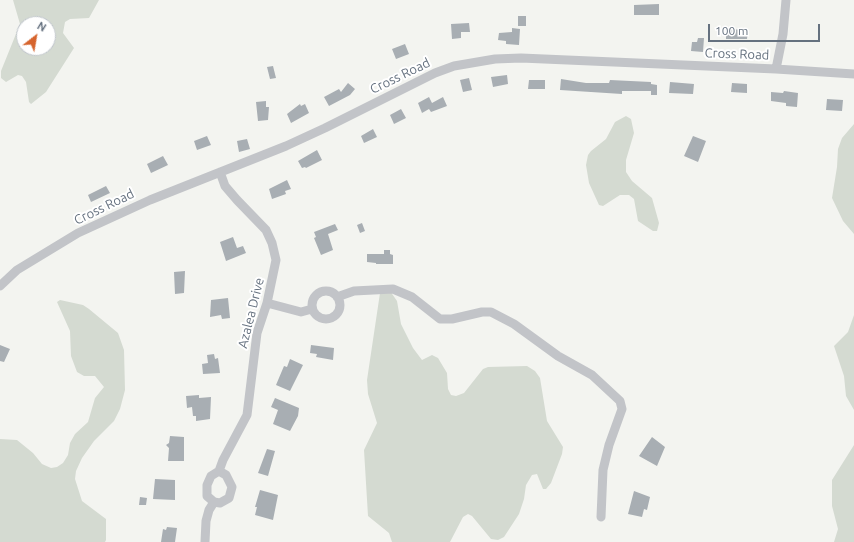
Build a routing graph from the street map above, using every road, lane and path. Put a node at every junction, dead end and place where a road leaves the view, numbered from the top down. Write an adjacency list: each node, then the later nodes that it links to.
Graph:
1 (786, 0): 2 (street)
2 (776, 69): 3 (street, Cross Road); 4 (street, Cross Road)
3 (854, 74)
4 (220, 172): 5 (street, Cross Road); 7 (street, Azalea Drive)
5 (0, 286)
6 (337, 297): 8 (street); 8 (street); 11 (street)
7 (267, 303): 8 (street); 9 (street, Azalea Drive)
8 (312, 309)
9 (219, 471): 10 (street, Azalea Drive); 10 (street)
10 (214, 502): 12 (street)
11 (601, 517)
12 (206, 542)

